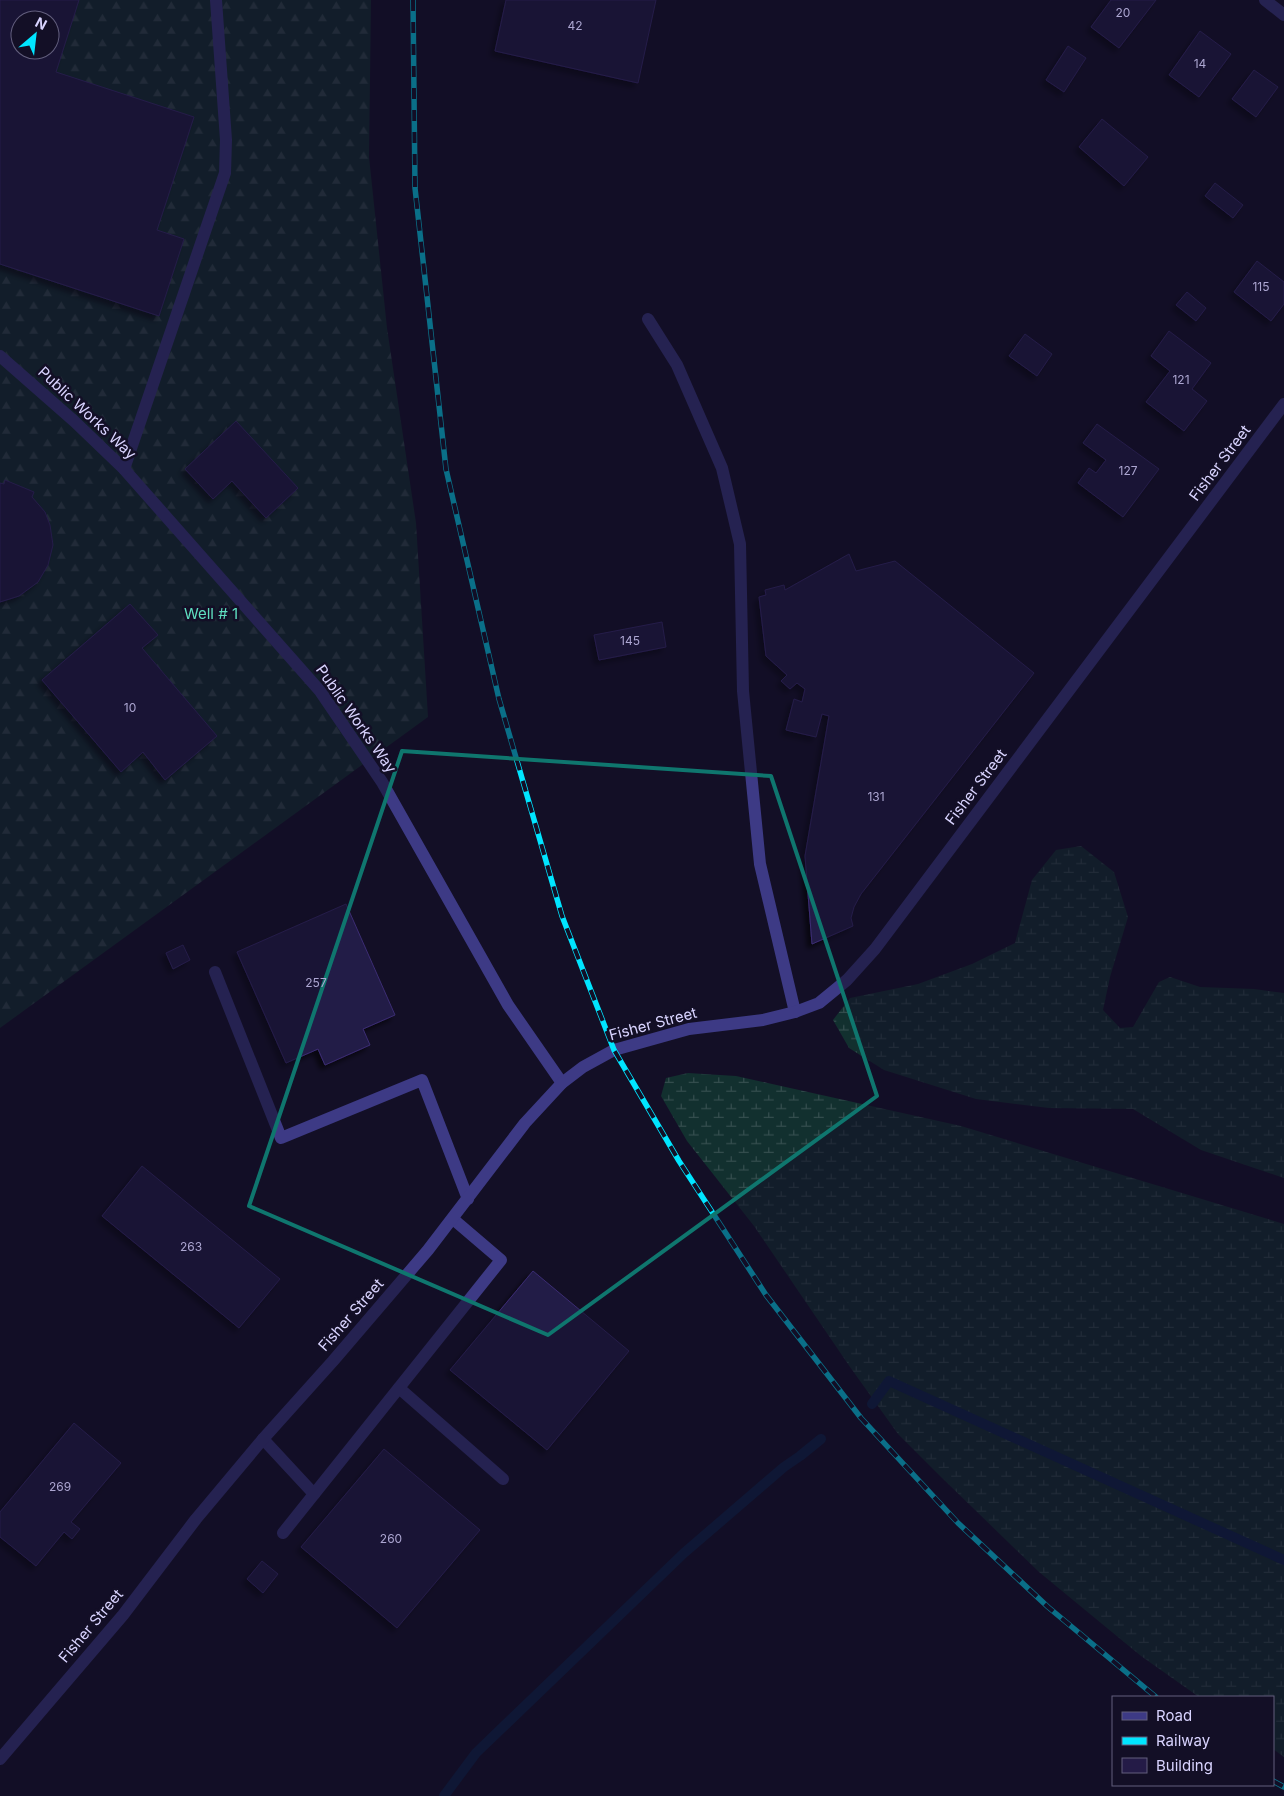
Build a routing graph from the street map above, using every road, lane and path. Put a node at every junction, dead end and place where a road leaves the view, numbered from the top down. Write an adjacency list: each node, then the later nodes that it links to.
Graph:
1 (216, 0): 7 (street)
2 (1265, 0): 3 (street)
3 (1284, 15)
4 (648, 319): 9 (street)
5 (0, 356): 7 (street, Public Works Way)
6 (1284, 404): 9 (street, Fisher Street)
7 (124, 468): 10 (street, Public Works Way)
8 (215, 972): 11 (street)
9 (795, 1012): 10 (street, Fisher Street)
10 (562, 1084): 11 (street, Fisher Street)
11 (468, 1199): 12 (street, Fisher Street)
12 (452, 1219): 13 (street); 14 (street, Fisher Street)
13 (399, 1388): 15 (street); 16 (street)
14 (263, 1439): 16 (street); 18 (street, Fisher Street)
15 (503, 1480)
16 (314, 1494): 17 (street)
17 (283, 1533)
18 (0, 1759)

